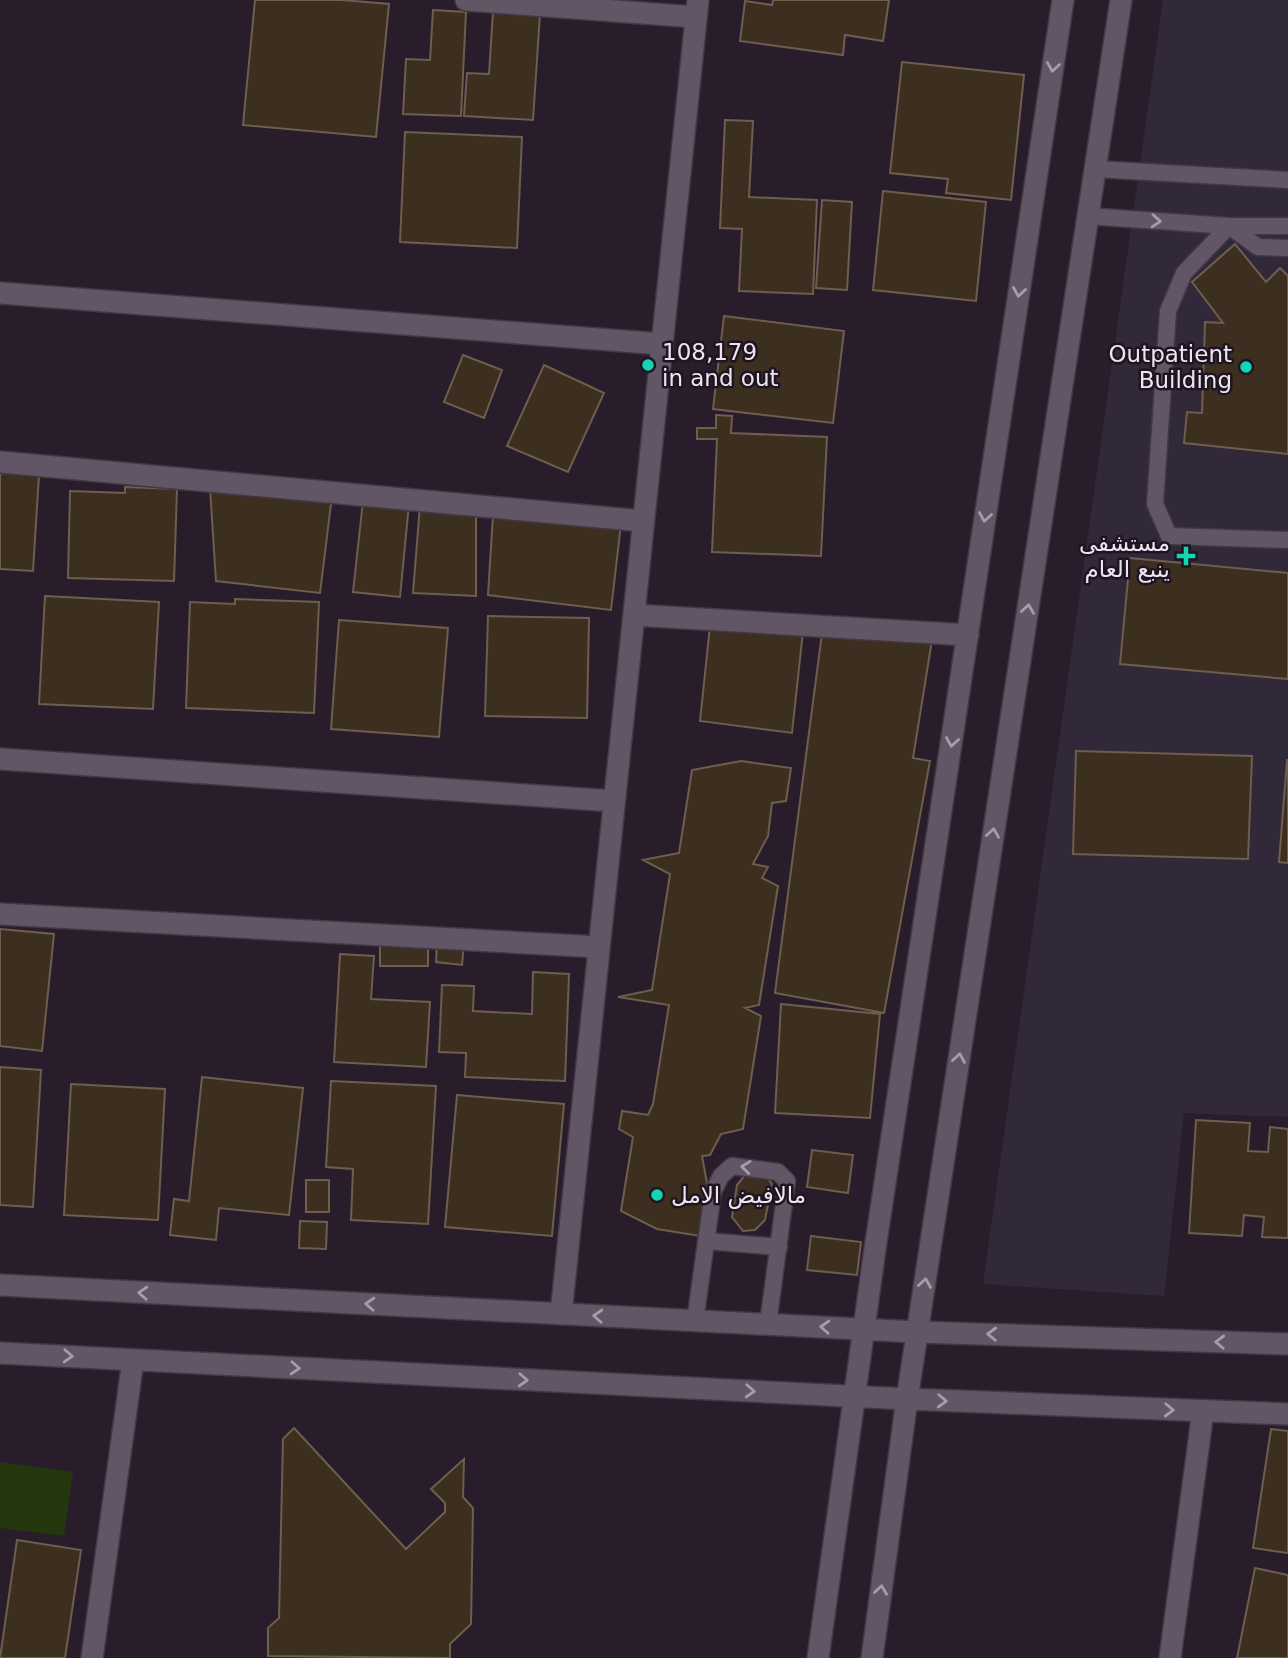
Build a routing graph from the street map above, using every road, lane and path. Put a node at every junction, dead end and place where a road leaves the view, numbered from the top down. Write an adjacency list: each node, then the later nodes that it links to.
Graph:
1 (466, 0): 4 (street)
2 (1063, 0): 17 (street, one-way to 17)
3 (1121, 0): 5 (street)
4 (697, 9): 12 (street)
5 (1095, 169): 6 (lane); 7 (street)
6 (1288, 180)
7 (1088, 216): 8 (lane, one-way to 8); 29 (street, one-way to 7)
8 (1229, 226): 9 (lane); 10 (lane); 15 (lane)
9 (1288, 226)
10 (1288, 248)
11 (0, 293): 12 (street)
12 (662, 344): 14 (street)
13 (0, 463): 14 (street)
14 (643, 521): 16 (street)
15 (1288, 540)
16 (634, 615): 17 (street); 19 (street)
17 (968, 635): 28 (street, one-way to 28)
18 (0, 759): 19 (street)
19 (614, 801): 21 (street)
20 (0, 914): 21 (street)
21 (599, 947): 25 (street)
22 (706, 1241): 23 (lane); 23 (lane, one-way to 22); 26 (lane)
23 (779, 1247): 27 (lane)
24 (0, 1285): 25 (street, one-way to 24)
25 (561, 1314): 26 (street, one-way to 25)
26 (695, 1321): 27 (street)
27 (768, 1324): 28 (street, one-way to 27)
28 (864, 1329): 29 (street); 33 (street)
29 (917, 1332): 30 (street, one-way to 29); 34 (street)
30 (1288, 1344)
31 (0, 1353): 32 (street, one-way to 32)
32 (133, 1360): 33 (street, one-way to 33); 37 (street)
33 (855, 1397): 34 (street); 38 (street)
34 (907, 1399): 35 (street, one-way to 35); 39 (street, one-way to 34)
35 (1203, 1411): 36 (street); 40 (street)
36 (1288, 1414)
37 (92, 1658)
38 (818, 1658)
39 (872, 1658)
40 (1170, 1658)

